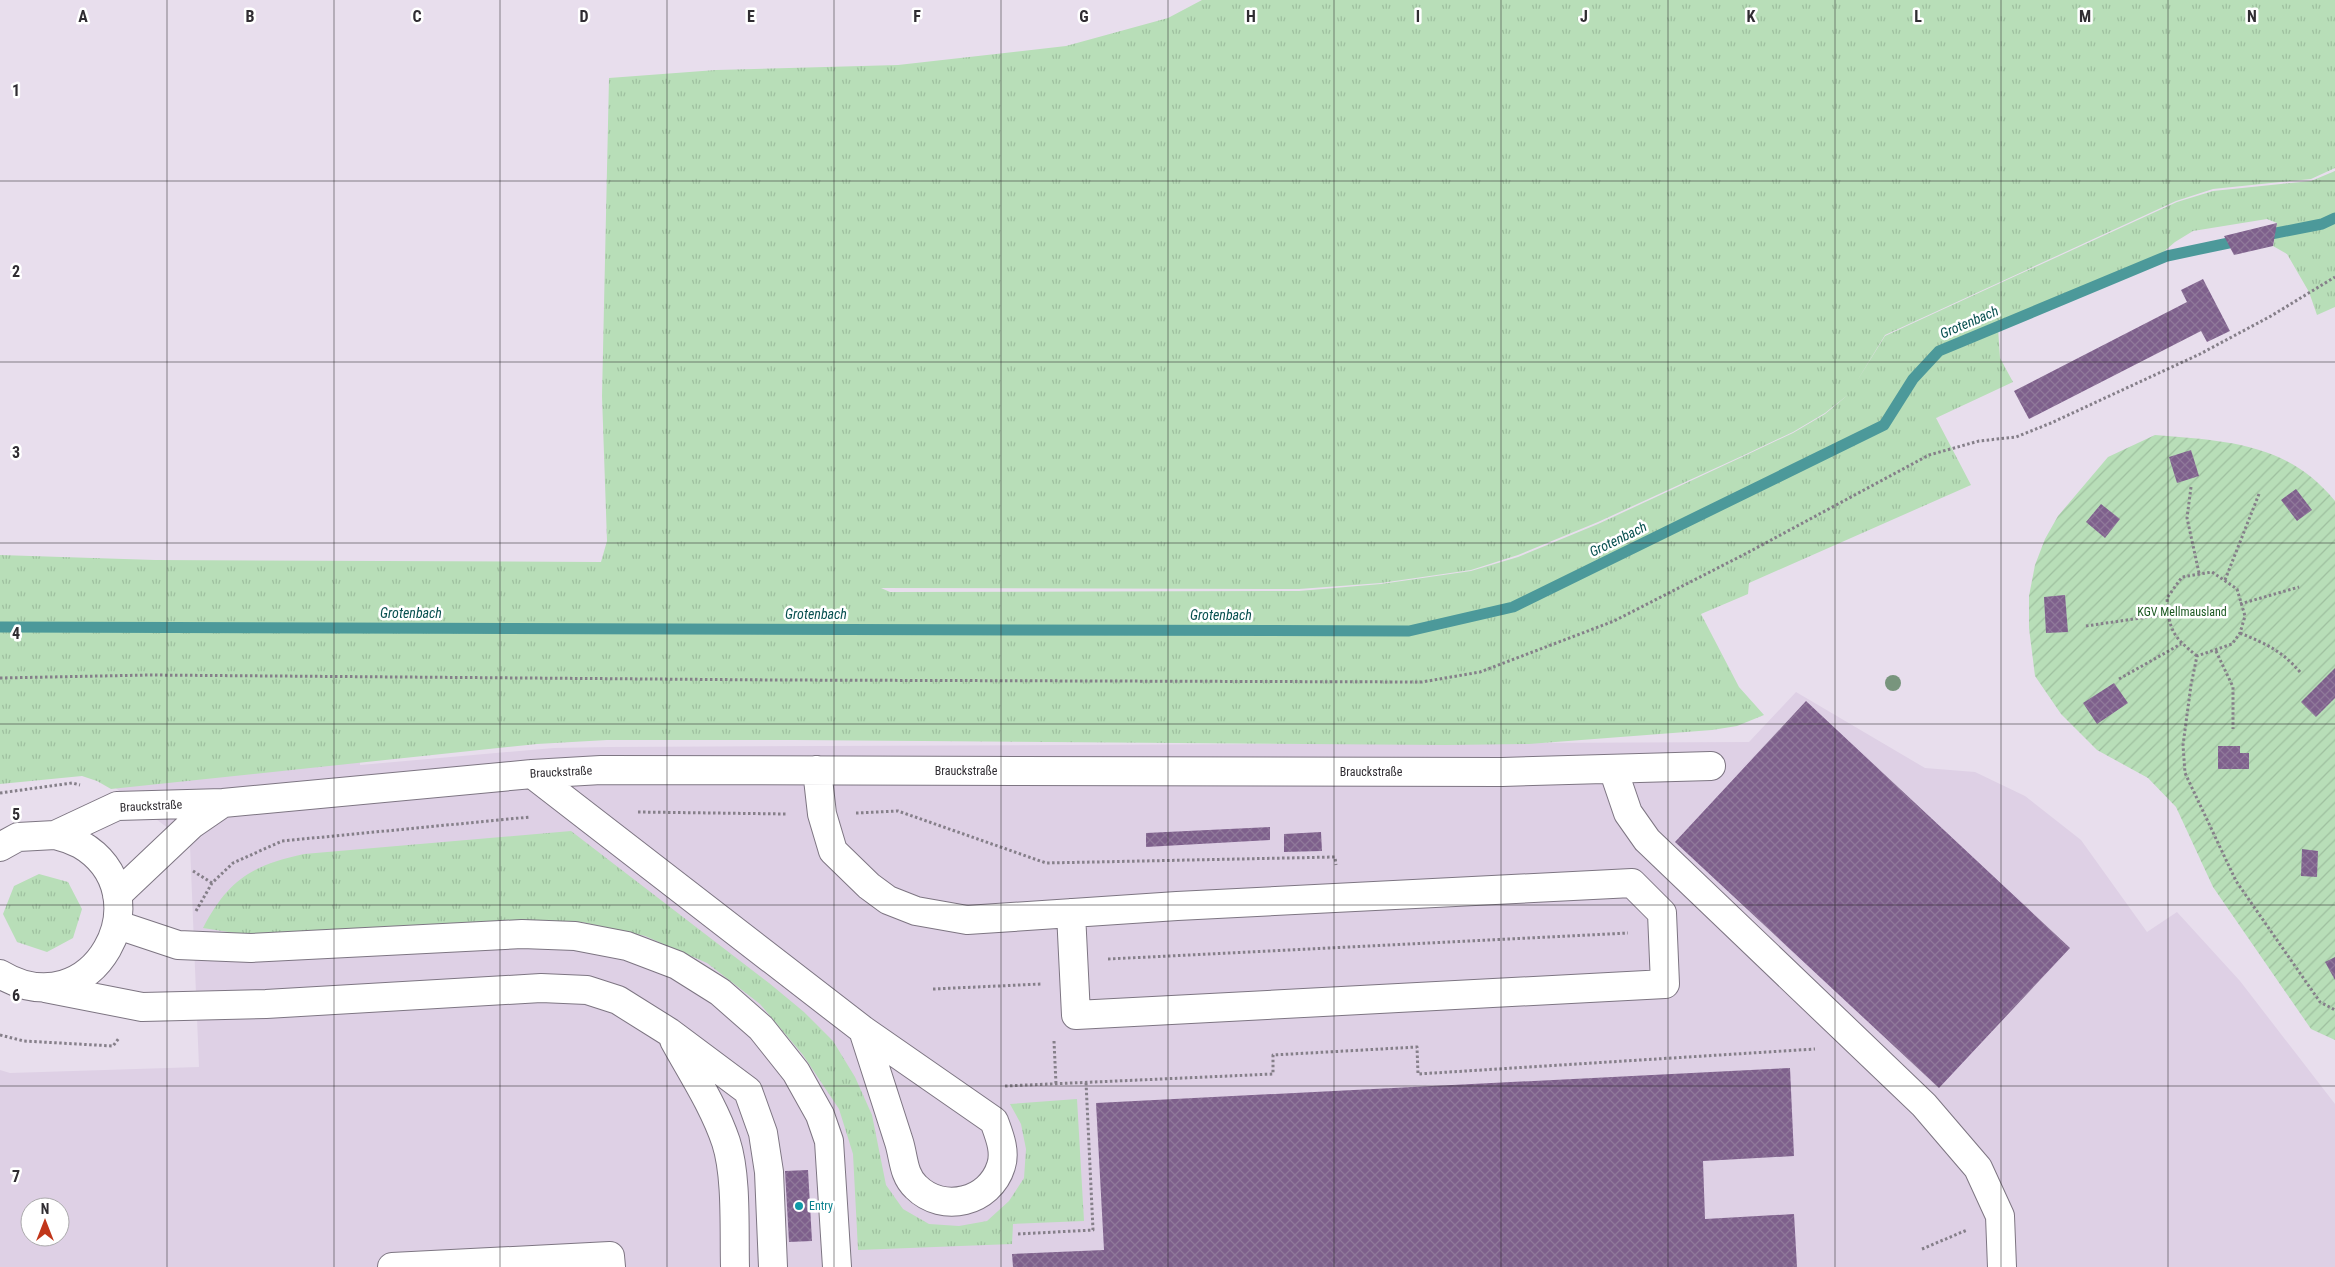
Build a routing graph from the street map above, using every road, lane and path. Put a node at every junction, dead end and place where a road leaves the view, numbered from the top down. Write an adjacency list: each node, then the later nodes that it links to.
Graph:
1 (2335, 277): 15 (path)
2 (2191, 487): 4 (path)
3 (2259, 494): 5 (path)
4 (2199, 573): 5 (path); 8 (path)
5 (2225, 580): 7 (path)
6 (2300, 587): 7 (path)
7 (2240, 604): 10 (path)
8 (2168, 614): 9 (path); 11 (path)
9 (2086, 626)
10 (2240, 633): 12 (path); 14 (path)
11 (2181, 644): 13 (path); 16 (path)
12 (2216, 651): 13 (path); 17 (path)
13 (2197, 656): 37 (path)
14 (2300, 672)
15 (0, 678)
16 (2119, 679)
17 (2233, 729)
18 (1710, 766): 19 (lane, Brauckstraße)
19 (1613, 769): 20 (lane, Brauckstraße); 45 (lane)
20 (817, 770): 21 (lane, Brauckstraße); 24 (lane)
21 (532, 774): 22 (lane, Brauckstraße); 23 (lane)
22 (223, 802): 25 (lane, Brauckstraße); 28 (lane, Brauckstraße)
23 (584, 814): 24 (path); 27 (path); 38 (lane)
24 (822, 814): 29 (path); 30 (lane)
25 (54, 834): 26 (lane, Brauckstraße); 28 (lane, Brauckstraße)
26 (6, 840)
27 (212, 882)
28 (117, 895): 31 (lane, Brauckstraße)
29 (1337, 897): 30 (lane); 32 (lane)
30 (1071, 913): 33 (lane)
31 (118, 926): 35 (lane, Brauckstraße); 52 (lane)
32 (1663, 931): 33 (path); 33 (lane)
33 (1075, 971): 36 (path)
34 (0, 974): 35 (lane, Brauckstraße)
35 (45, 988): 39 (lane)
36 (933, 989)
37 (2335, 1010)
38 (863, 1030): 44 (lane); 44 (lane)
39 (670, 1032): 50 (lane); 51 (lane)
40 (0, 1035): 41 (path)
41 (113, 1046)
42 (1823, 1048): 43 (path)
43 (1086, 1082): 44 (path); 46 (path)
44 (947, 1088)
45 (2000, 1216): 47 (path); 53 (lane)
46 (1018, 1234)
47 (1922, 1249)
48 (392, 1267): 49 (lane)
49 (611, 1267)
50 (735, 1267)
51 (773, 1267)
52 (836, 1267)
53 (2002, 1267)

